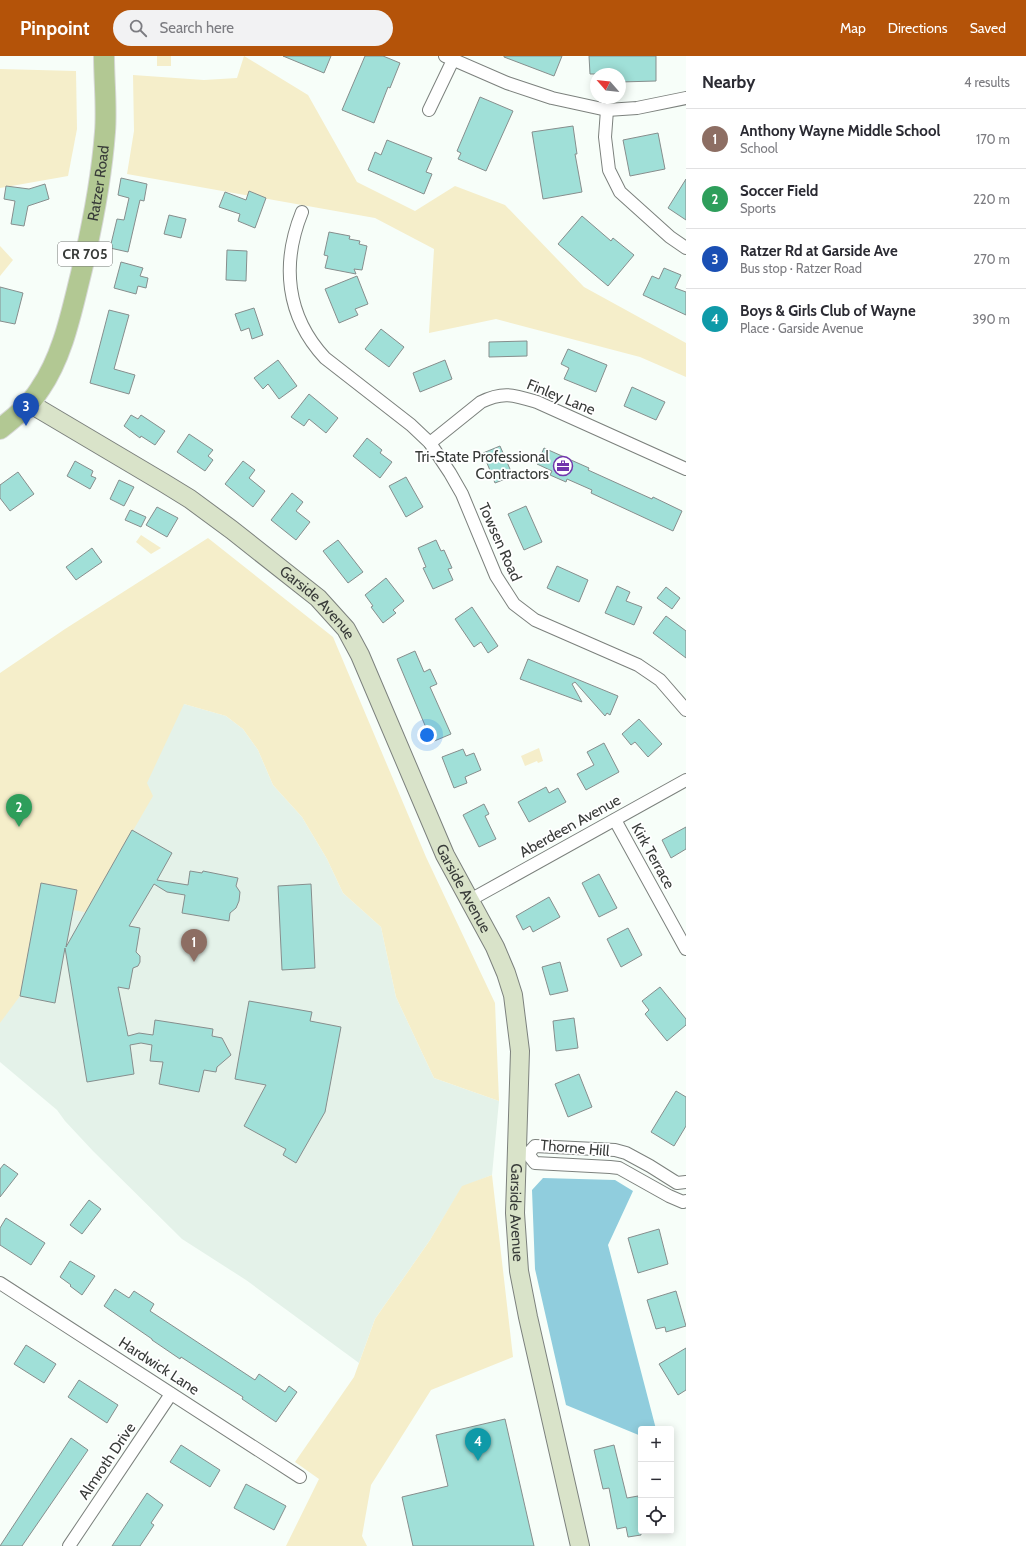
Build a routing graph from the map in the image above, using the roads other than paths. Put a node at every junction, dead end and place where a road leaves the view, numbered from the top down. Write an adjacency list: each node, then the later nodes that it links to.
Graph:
1 (104, 56): 8 (main road, Ratzer Road / CR 705)
2 (449, 58): 4 (street); 5 (street)
3 (686, 98): 5 (street)
4 (429, 110)
5 (607, 110): 7 (street)
6 (302, 212): 10 (street, Towsen Road)
7 (686, 248)
8 (29, 403): 9 (main road, Ratzer Road / CR 705); 15 (street, Garside Avenue)
9 (0, 429)
10 (430, 443): 11 (street, Finley Lane); 12 (street, Towsen Road)
11 (686, 469)
12 (686, 710)
13 (686, 780): 14 (street, Aberdeen Avenue)
14 (615, 820): 15 (street, Aberdeen Avenue); 16 (street, Kirk Terrace)
15 (470, 900): 17 (street, Garside Avenue)
16 (686, 949)
17 (522, 1154): 18 (street, Thorne Hill); 19 (street, Thorne Hill); 24 (street, Garside Avenue)
18 (686, 1182)
19 (686, 1201)
20 (0, 1283): 21 (street, Hardwick Lane)
21 (171, 1394): 22 (street, Hardwick Lane); 23 (street, Almroth Drive)
22 (300, 1477)
23 (69, 1546)
24 (580, 1546)

